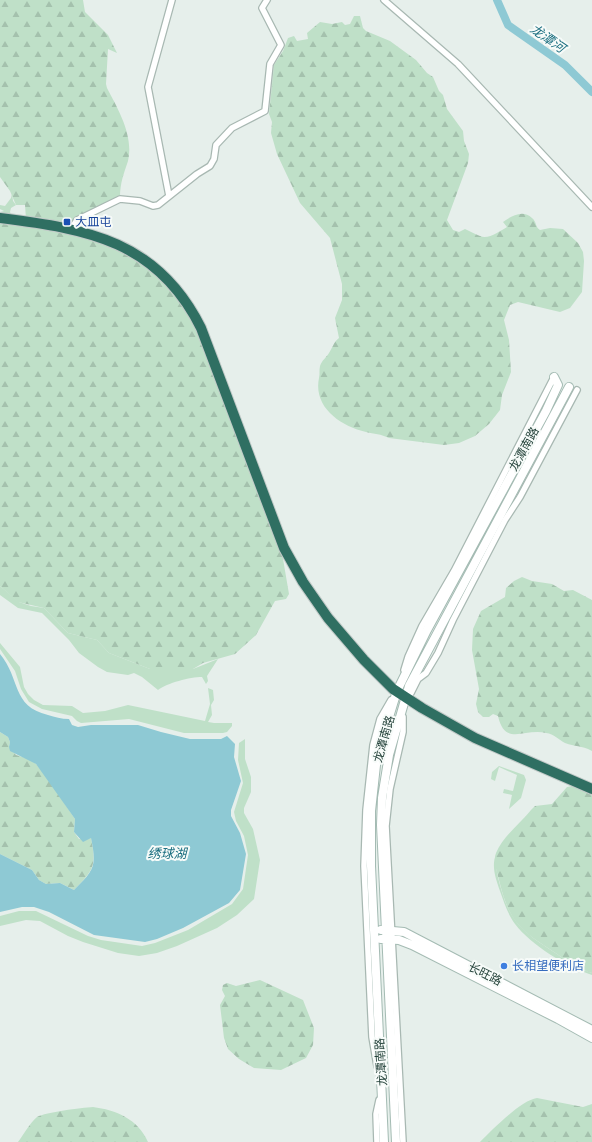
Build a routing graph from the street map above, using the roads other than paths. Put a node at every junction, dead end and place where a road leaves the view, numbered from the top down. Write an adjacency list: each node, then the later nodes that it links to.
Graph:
1 (172, 0): 4 (street)
2 (267, 0): 4 (street)
3 (384, 0): 5 (street)
4 (169, 196): 7 (street)
5 (592, 207)
6 (0, 218): 7 (highway)
7 (71, 229): 13 (highway)
8 (554, 378): 11 (main road, 龙潭南路); 13 (street)
9 (573, 388): 10 (main road, 龙潭南路)
10 (501, 520): 12 (main road, 龙潭南路); 13 (street)
11 (415, 656): 12 (main road); 13 (main road, 龙潭南路)
12 (424, 660): 13 (main road, 龙潭南路)
13 (401, 694): 14 (main road, 龙潭南路); 15 (main road, 龙潭南路); 17 (street); 18 (highway); 19 (street)
14 (384, 733): 15 (main road); 16 (main road, 龙潭南路)
15 (394, 736): 19 (main road, 龙潭南路)
16 (380, 747): 17 (main road); 20 (main road, 龙潭南路)
17 (371, 754): 27 (street)
18 (592, 789)
19 (388, 930): 20 (main road, 长旺路); 21 (main road, 龙潭南路); 23 (main road, 长旺路)
20 (374, 931): 22 (main road, 龙潭南路)
21 (389, 939): 22 (main road, 长旺路); 25 (main road, 龙潭南路); 26 (main road, 长旺路); 33 (street)
22 (374, 940): 24 (main road, 龙潭南路)
23 (592, 1030)
24 (379, 1038): 25 (main road); 27 (main road, 龙潭南路)
25 (390, 1038): 29 (main road, 龙潭南路)
26 (592, 1038)
27 (381, 1099): 28 (main road, 龙潭南路); 30 (street)
28 (384, 1121): 29 (main road); 31 (main road, 龙潭南路)
29 (395, 1121): 32 (main road, 龙潭南路)
30 (377, 1142)
31 (384, 1142)
32 (396, 1142)
33 (403, 1142)

